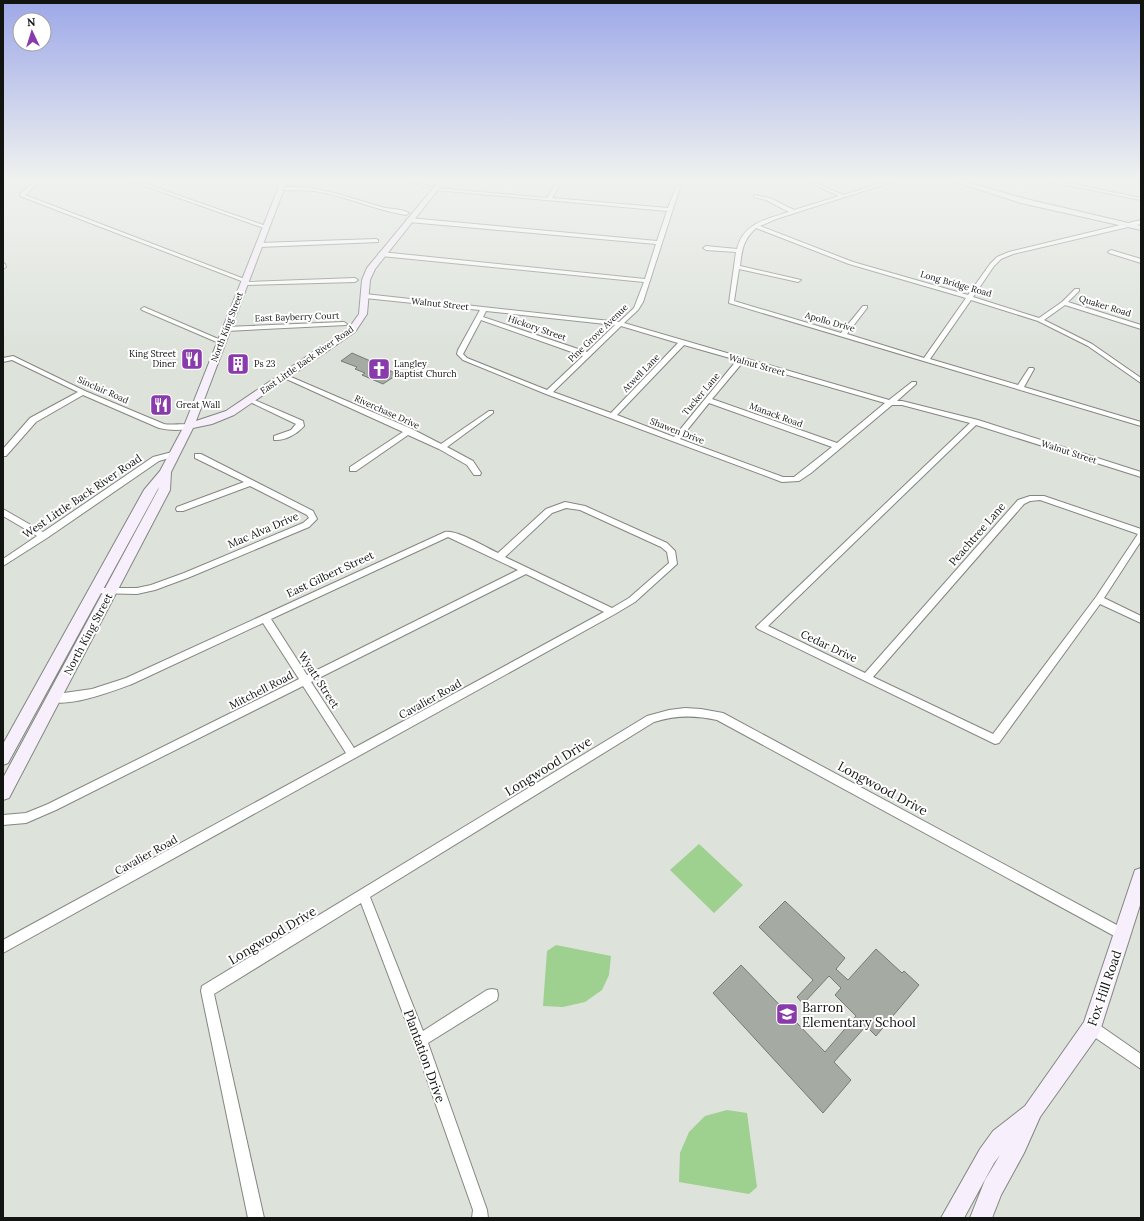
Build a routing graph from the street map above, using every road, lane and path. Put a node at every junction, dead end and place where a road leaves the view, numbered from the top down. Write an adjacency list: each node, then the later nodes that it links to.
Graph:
1 (130, 238): 21 (street)
2 (262, 238): 11 (main road, North King Street)
3 (393, 238): 15 (main road, East Little Back River Road)
4 (606, 238): 10 (street)
5 (662, 238): 10 (street, Pine Grove Avenue)
6 (744, 238): 13 (street, Apollo Drive)
7 (786, 238): 24 (street, Long Bridge Road)
8 (1072, 238): 24 (street)
9 (376, 241): 11 (street)
10 (660, 244): 20 (street, Pine Grove Avenue)
11 (259, 245): 21 (main road, North King Street)
12 (706, 248): 13 (street)
13 (739, 251): 17 (street, Apollo Drive)
14 (1111, 252): 16 (street)
15 (382, 254): 20 (street); 23 (main road, East Little Back River Road)
16 (1141, 261)
17 (736, 267): 19 (street); 35 (street, Apollo Drive)
18 (355, 280): 21 (street)
19 (798, 280)
20 (647, 281): 32 (street, Pine Grove Avenue)
21 (244, 283): 34 (main road, North King Street)
22 (1077, 290): 25 (street)
23 (365, 296): 28 (street, Walnut Street); 43 (main road, East Little Back River Road)
24 (970, 298): 30 (street, Long Bridge Road); 41 (street)
25 (1064, 303): 30 (street); 33 (street, Quaker Road)
26 (865, 307): 35 (street)
27 (144, 309): 36 (street)
28 (484, 309): 29 (street, Shawen Drive); 32 (street, Walnut Street)
29 (480, 318): 38 (street, Hickory Street); 48 (street, Shawen Drive)
30 (1040, 320): 44 (street, Long Bridge Road)
31 (344, 324): 34 (street, East Bayberry Court)
32 (620, 324): 37 (street, Walnut Street); 38 (street, Pine Grove Avenue)
33 (1141, 326)
34 (226, 329): 36 (main road, North King Street)
35 (843, 335): 41 (street, Apollo Drive)
36 (222, 342): 56 (main road, North King Street)
37 (682, 343): 40 (street, Walnut Street); 53 (street, Atwell Lane)
38 (588, 355): 48 (street, Pine Grove Avenue)
39 (3, 360): 47 (street, Sinclair Road)
40 (741, 360): 50 (street, Tucker Lane); 51 (street, Walnut Street)
41 (926, 360): 46 (street, Apollo Drive)
42 (1031, 369): 46 (street)
43 (284, 376): 49 (main road, East Little Back River Road); 57 (street, Riverchase Drive)
44 (1141, 381)
45 (914, 383): 51 (street, Shawen Drive)
46 (1020, 388): 55 (street, Apollo Drive)
47 (83, 392): 56 (street, Sinclair Road); 63 (street)
48 (548, 393): 53 (street, Shawen Drive)
49 (250, 400): 56 (main road, East Little Back River Road); 58 (street)
50 (708, 400): 59 (street, Tucker Lane); 60 (street, Manack Road)
51 (892, 403): 54 (street, Walnut Street); 60 (street, Shawen Drive)
52 (491, 412): 61 (street)
53 (612, 416): 59 (street, Shawen Drive)
54 (975, 422): 68 (street, Walnut Street); 84 (street, Cedar Drive)
55 (1141, 424)
56 (189, 426): 62 (main road, North King Street)
57 (409, 431): 61 (street, Riverchase Drive); 65 (street)
58 (277, 438)
59 (675, 440): 60 (street, Shawen Drive)
60 (837, 446)
61 (442, 447): 67 (street, Riverchase Drive)
62 (176, 453): 66 (main road, North King Street); 73 (street, West Little Back River Road)
63 (3, 454)
64 (198, 456): 69 (street, Mac Alva Drive)
65 (353, 469)
66 (165, 472): 78 (main road, North King Street); 79 (main road, North King Street)
67 (477, 473)
68 (1141, 475)
69 (250, 483): 70 (street); 79 (street, Mac Alva Drive)
70 (180, 509)
71 (3, 512): 73 (street)
72 (1141, 532): 84 (street, Peachtree Lane)
73 (44, 536): 76 (street, West Little Back River Road)
74 (1141, 536): 80 (street)
75 (499, 557): 77 (street, East Gilbert Street); 81 (street, Cavalier Road); 82 (street, East Gilbert Street)
76 (3, 563)
77 (526, 570): 81 (street, East Gilbert Street); 85 (street, Mitchell Road)
78 (95, 591): 79 (street, Mac Alva Drive); 88 (main road, North King Street)
79 (110, 591): 86 (main road, North King Street)
80 (1098, 599): 83 (street); 84 (street, Cedar Drive)
81 (612, 612): 87 (street, Cavalier Road)
82 (265, 618): 85 (street, Wyatt Street); 86 (street, East Gilbert Street)
83 (1141, 620)
84 (867, 677)
85 (306, 681): 87 (street, Wyatt Street); 90 (street, Mitchell Road)
86 (54, 698): 89 (main road, North King Street)
87 (353, 755): 94 (street, Cavalier Road)
88 (3, 758)
89 (3, 793)
90 (3, 820)
91 (1141, 876): 93 (main road, Fox Hill Road)
92 (364, 896): 93 (street, Longwood Drive); 97 (street, Plantation Drive); 100 (street, Longwood Drive)
93 (1122, 934): 96 (main road, Fox Hill Road)
94 (3, 947)
95 (492, 995): 97 (street)
96 (1092, 1027): 98 (street); 99 (main road, Fox Hill Road)
97 (420, 1040): 101 (street, Plantation Drive)
98 (1141, 1062)
99 (1033, 1110): 102 (main road, Fox Hill Road); 103 (main road, Fox Hill Road)
100 (256, 1218)
101 (480, 1218)
102 (952, 1218)
103 (980, 1218)

